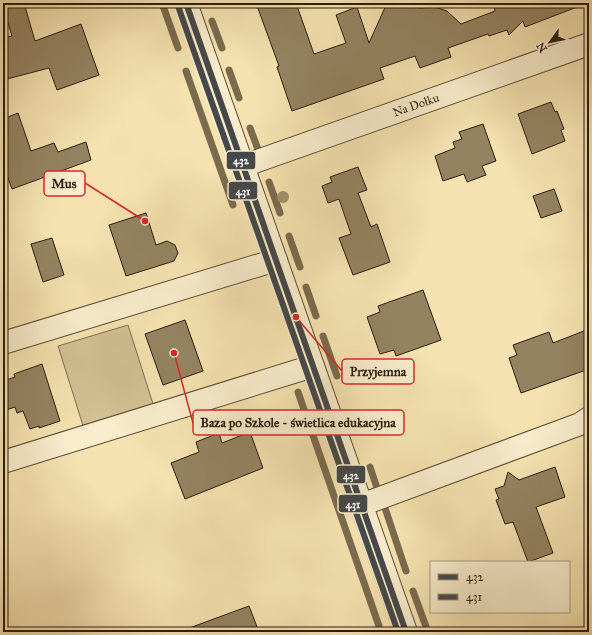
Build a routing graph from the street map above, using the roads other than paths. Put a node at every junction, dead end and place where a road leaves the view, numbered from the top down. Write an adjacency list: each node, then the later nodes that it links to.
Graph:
1 (186, 3): 3 (street)
2 (589, 44): 3 (street, Na Dołku)
3 (243, 166): 4 (street)
4 (276, 260): 5 (street); 6 (street)
5 (3, 342)
6 (313, 366): 8 (street); 9 (street)
7 (589, 418): 9 (street)
8 (3, 462)
9 (361, 505): 10 (street)
10 (406, 632)

